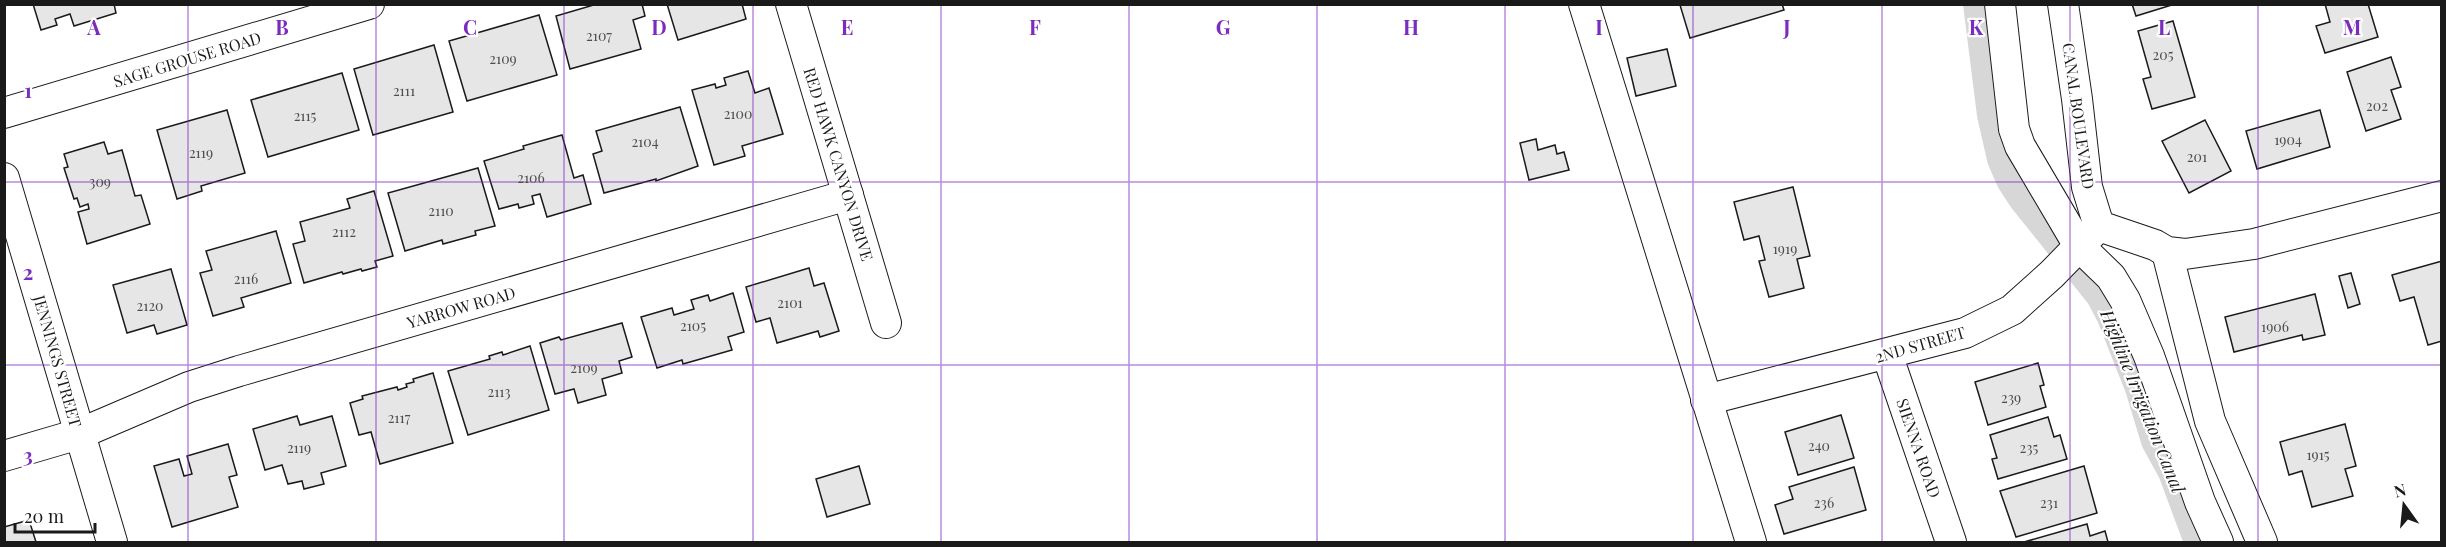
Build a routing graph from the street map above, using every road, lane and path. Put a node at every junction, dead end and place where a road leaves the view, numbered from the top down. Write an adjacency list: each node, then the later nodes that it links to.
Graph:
1 (369, 4): 6 (street, SAGE GROUSE ROAD)
2 (791, 4): 8 (street, RED HAWK CANYON DRIVE)
3 (1584, 4): 14 (street)
4 (2000, 4): 10 (street)
5 (2063, 4): 10 (street, CANAL BOULEVARD)
6 (4, 113)
7 (4, 178): 15 (street, JENNINGS STREET)
8 (848, 195): 12 (street, RED HAWK CANYON DRIVE); 15 (street, YARROW ROAD)
9 (2442, 196): 11 (street)
10 (2085, 240): 11 (street); 13 (street, 2ND STREET); 20 (street)
11 (2167, 252): 21 (street)
12 (886, 323)
13 (1887, 354): 14 (street, 2ND STREET); 19 (street, SIENNA ROAD)
14 (1706, 400): 18 (street)
15 (79, 434): 16 (street, YARROW ROAD); 17 (street, JENNINGS STREET)
16 (4, 456)
17 (112, 543)
18 (1750, 543)
19 (1951, 543)
20 (2218, 543)
21 (2262, 543)

